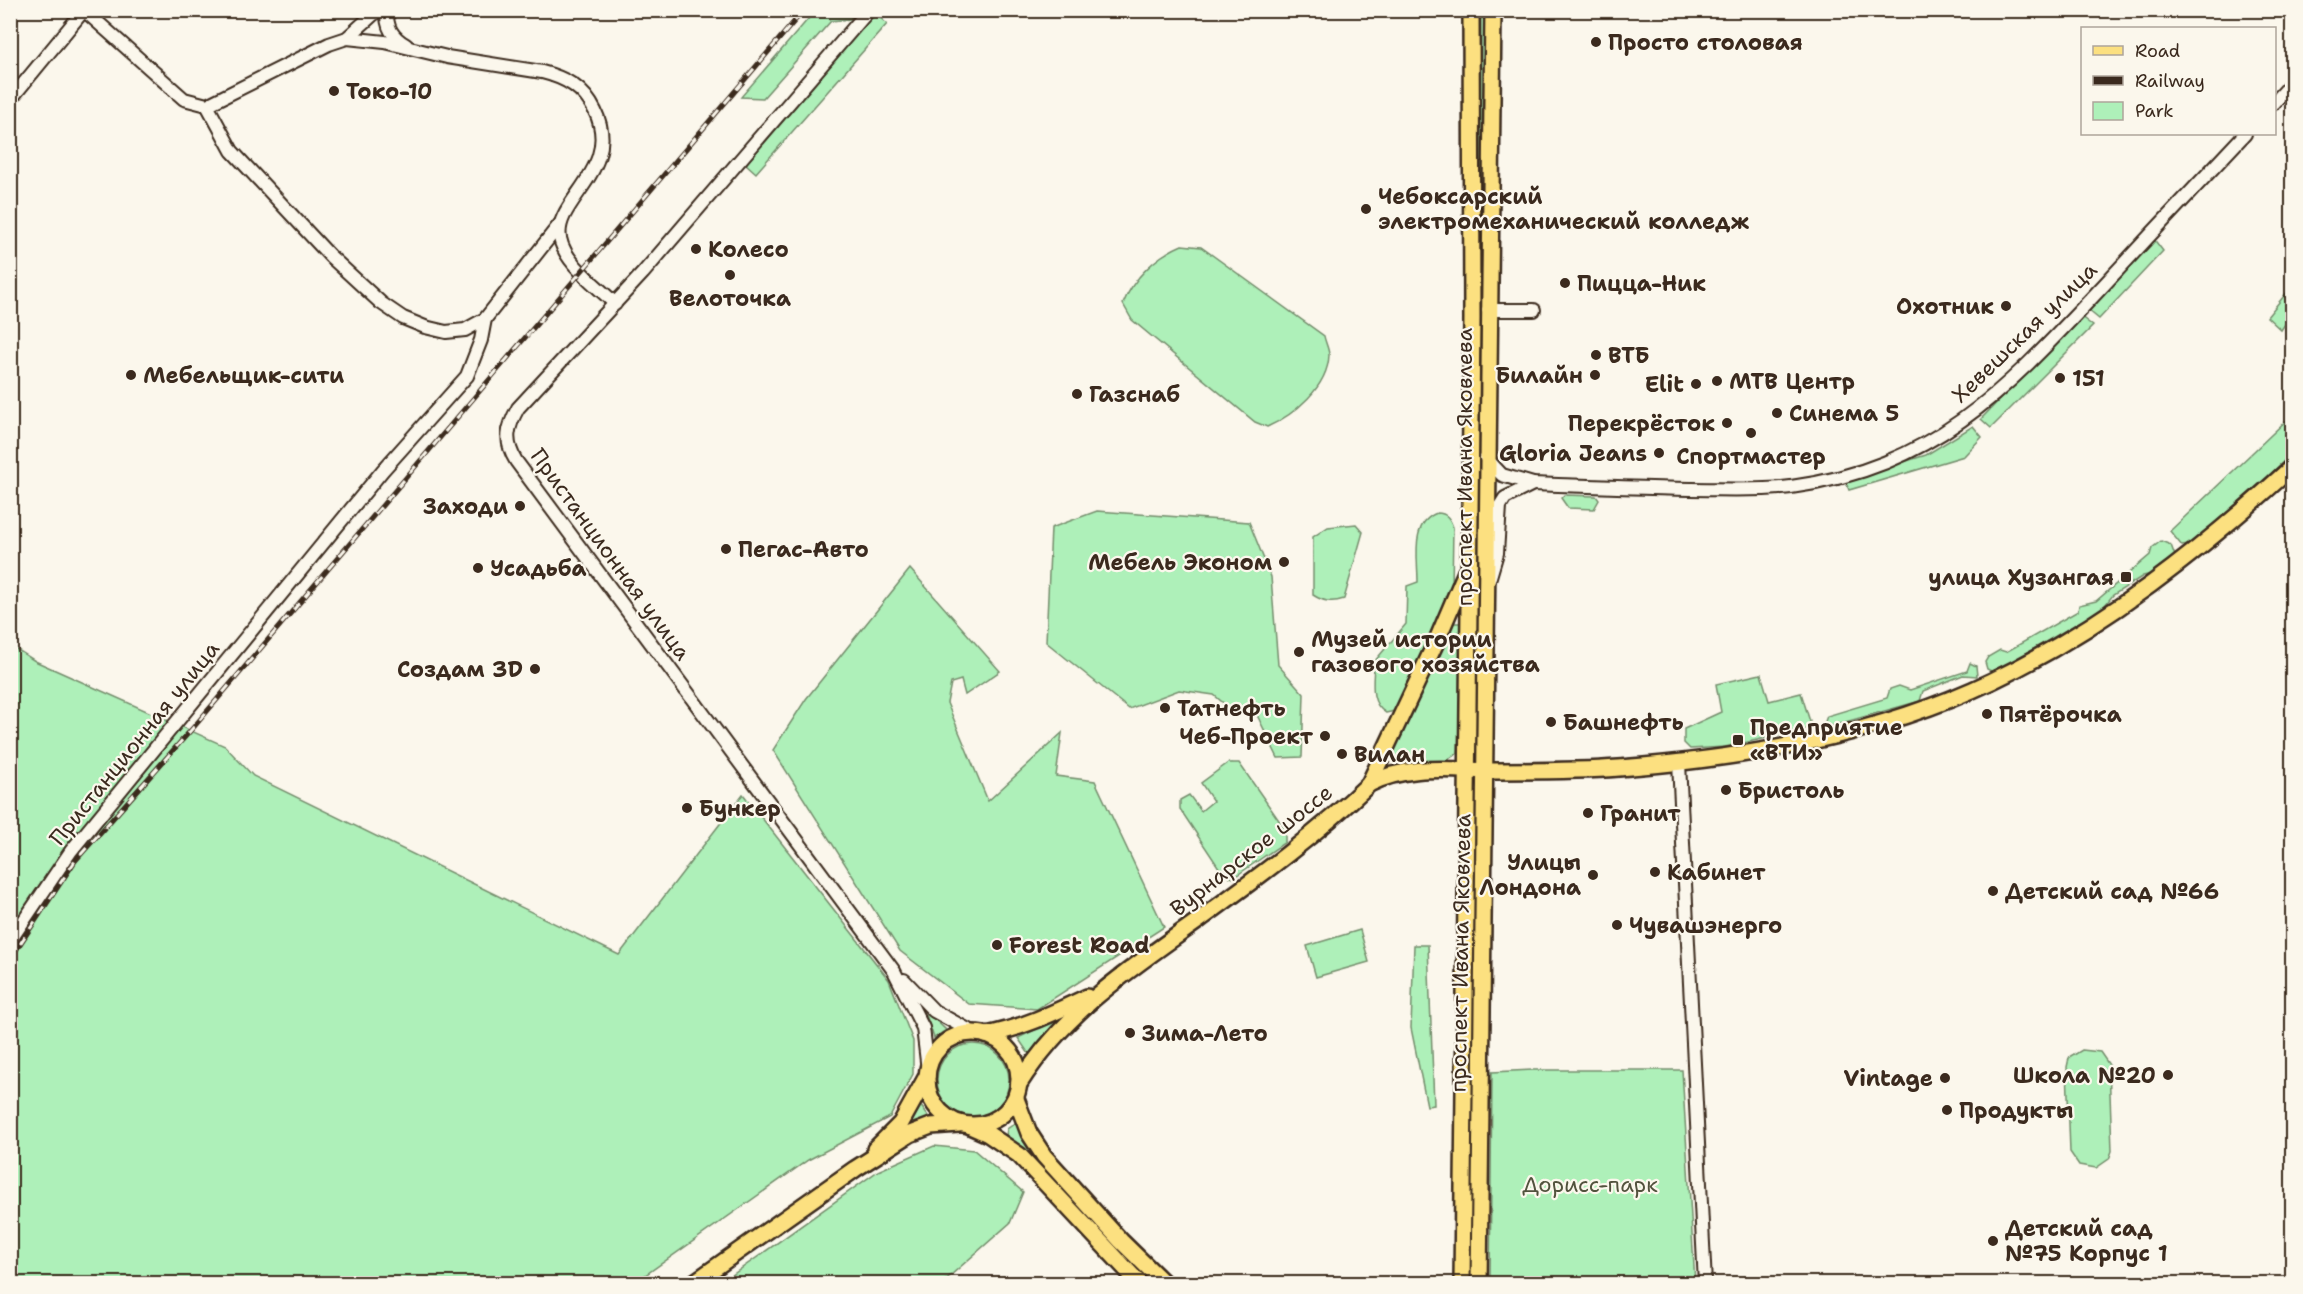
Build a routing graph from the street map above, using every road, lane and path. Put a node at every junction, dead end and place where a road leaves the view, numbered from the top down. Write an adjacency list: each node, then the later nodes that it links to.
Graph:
1 (84, 10): 10 (street); 12 (street)
2 (378, 10): 7 (street)
3 (387, 10): 8 (street)
4 (869, 10): 17 (street, Пристанционная улица)
5 (1471, 10): 24 (main road, проспект Ивана Яковлева)
6 (1492, 10): 18 (main road, проспект Ивана Яковлева)
7 (347, 38): 8 (street); 12 (street)
8 (410, 47): 14 (street)
9 (2292, 83): 11 (street)
10 (10, 100)
11 (2276, 100)
12 (207, 105): 20 (street)
13 (2244, 135): 23 (street, Хевешская улица)
14 (560, 225): 15 (street); 16 (street)
15 (548, 241): 16 (street); 20 (street)
16 (562, 246): 17 (street)
17 (615, 304): 31 (street, Пристанционная улица)
18 (1488, 310): 19 (street); 21 (main road, проспект Ивана Яковлева)
19 (1534, 310)
20 (485, 319): 30 (street, Пристанционная улица)
21 (1486, 458): 23 (street); 25 (main road, проспект Ивана Яковлева)
22 (2292, 467): 26 (main road)
23 (1533, 484): 25 (street)
24 (1469, 564): 27 (main road, проспект Ивана Яковлева); 29 (main road)
25 (1486, 586): 28 (main road, проспект Ивана Яковлева)
26 (1679, 763): 28 (main road); 45 (street)
27 (1468, 770): 28 (main road); 29 (main road); 43 (main road, проспект Ивана Яковлева)
28 (1484, 771): 44 (main road, проспект Ивана Яковлева)
29 (1369, 784): 32 (main road, Вурнарское шоссе)
30 (10, 941)
31 (894, 971): 33 (street, Пристанционная улица); 34 (street, Пристанционная улица)
32 (1100, 991): 33 (main road, Вурнарское шоссе); 35 (main road, Вурнарское шоссе)
33 (980, 1034): 34 (main road); 35 (main road)
34 (927, 1073): 36 (main road); 37 (main road)
35 (1017, 1091): 36 (main road); 38 (main road)
36 (964, 1125): 37 (main road); 39 (main road)
37 (855, 1169): 40 (main road)
38 (1129, 1249): 39 (main road); 42 (main road)
39 (1117, 1261): 41 (main road)
40 (692, 1284)
41 (1140, 1284)
42 (1165, 1284)
43 (1461, 1284)
44 (1479, 1284)
45 (1705, 1284)

